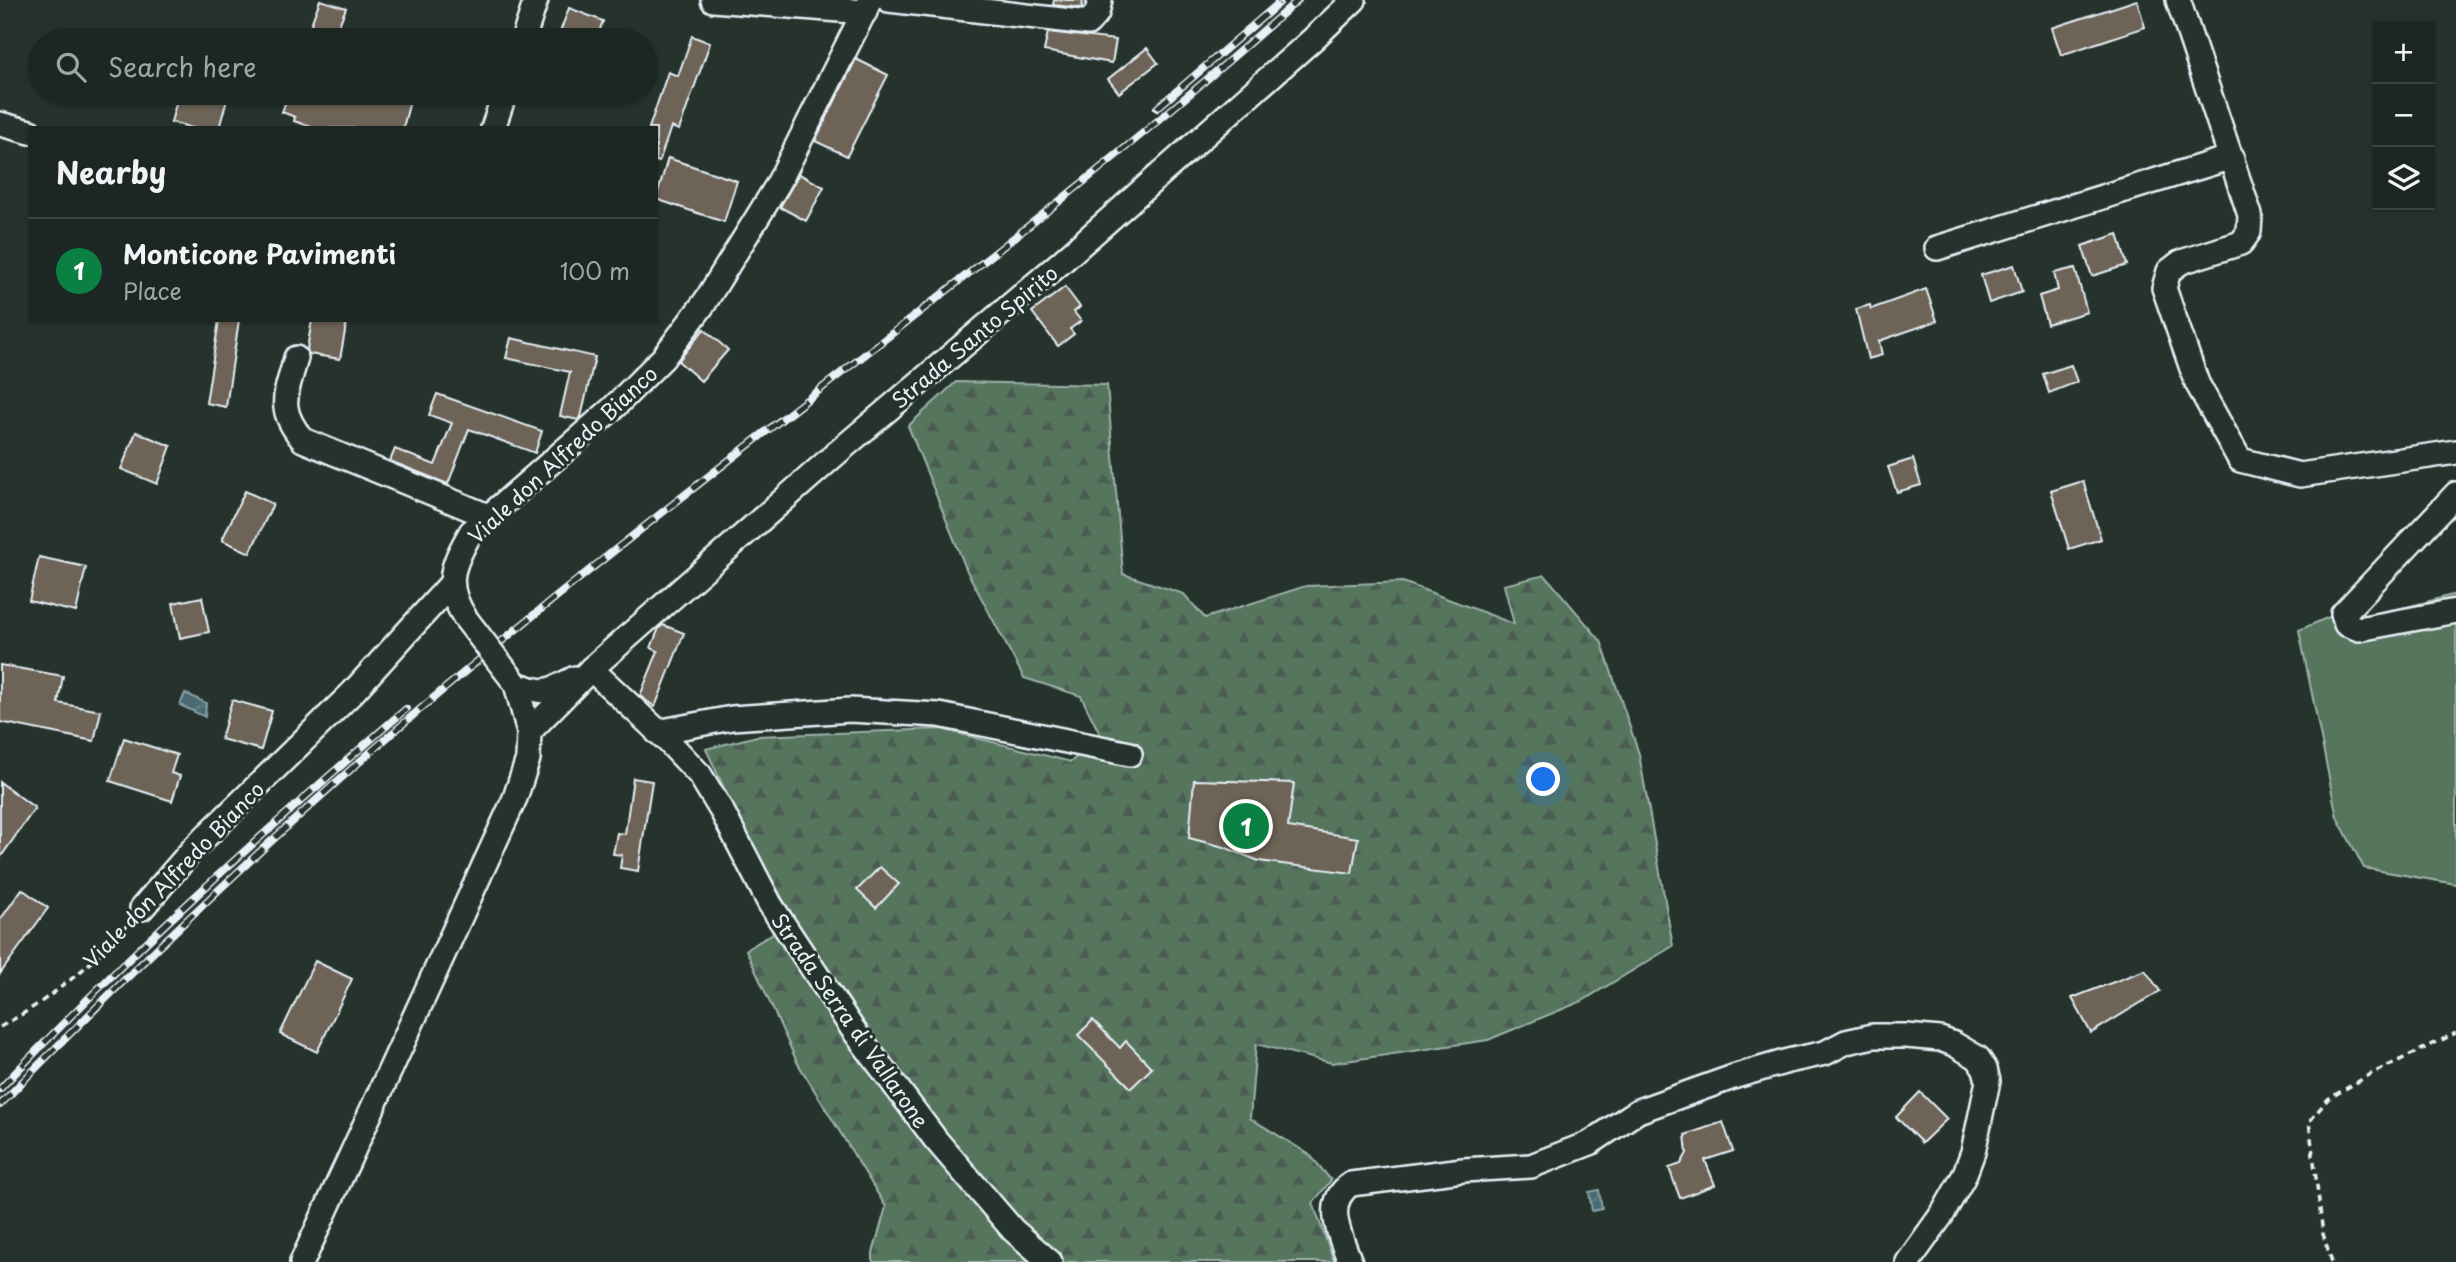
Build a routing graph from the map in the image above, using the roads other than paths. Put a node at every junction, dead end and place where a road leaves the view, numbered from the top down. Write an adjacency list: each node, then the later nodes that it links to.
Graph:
1 (536, 0): 8 (street)
2 (713, 0): 7 (street)
3 (889, 0): 4 (street)
4 (1100, 0)
5 (1354, 0): 21 (street, Strada Santo Spirito)
6 (2178, 0): 13 (street)
7 (868, 6): 18 (street, Viale don Alfredo Bianco)
8 (527, 28)
9 (501, 105): 11 (street)
10 (0, 124): 12 (street)
11 (494, 126)
12 (28, 131)
13 (2232, 158): 14 (street); 16 (street)
14 (1937, 248)
15 (296, 358): 18 (street)
16 (2456, 452)
17 (2456, 494): 20 (street)
18 (490, 517): 19 (street, Viale don Alfredo Bianco)
19 (450, 585): 22 (street, bridge); 26 (street, Viale don Alfredo Bianco)
20 (2456, 611)
21 (591, 669): 22 (street, Strada Santo Spirito); 23 (street, Strada Serra di Vallarone); 24 (street, Strada Santo Spirito)
22 (516, 684): 24 (street)
23 (657, 732): 25 (street); 28 (street, Strada Serra di Vallarone)
24 (529, 739): 27 (street)
25 (1130, 754)
26 (142, 908)
27 (302, 1262)
28 (1050, 1262)
29 (1350, 1262): 30 (street)
30 (1908, 1262)

